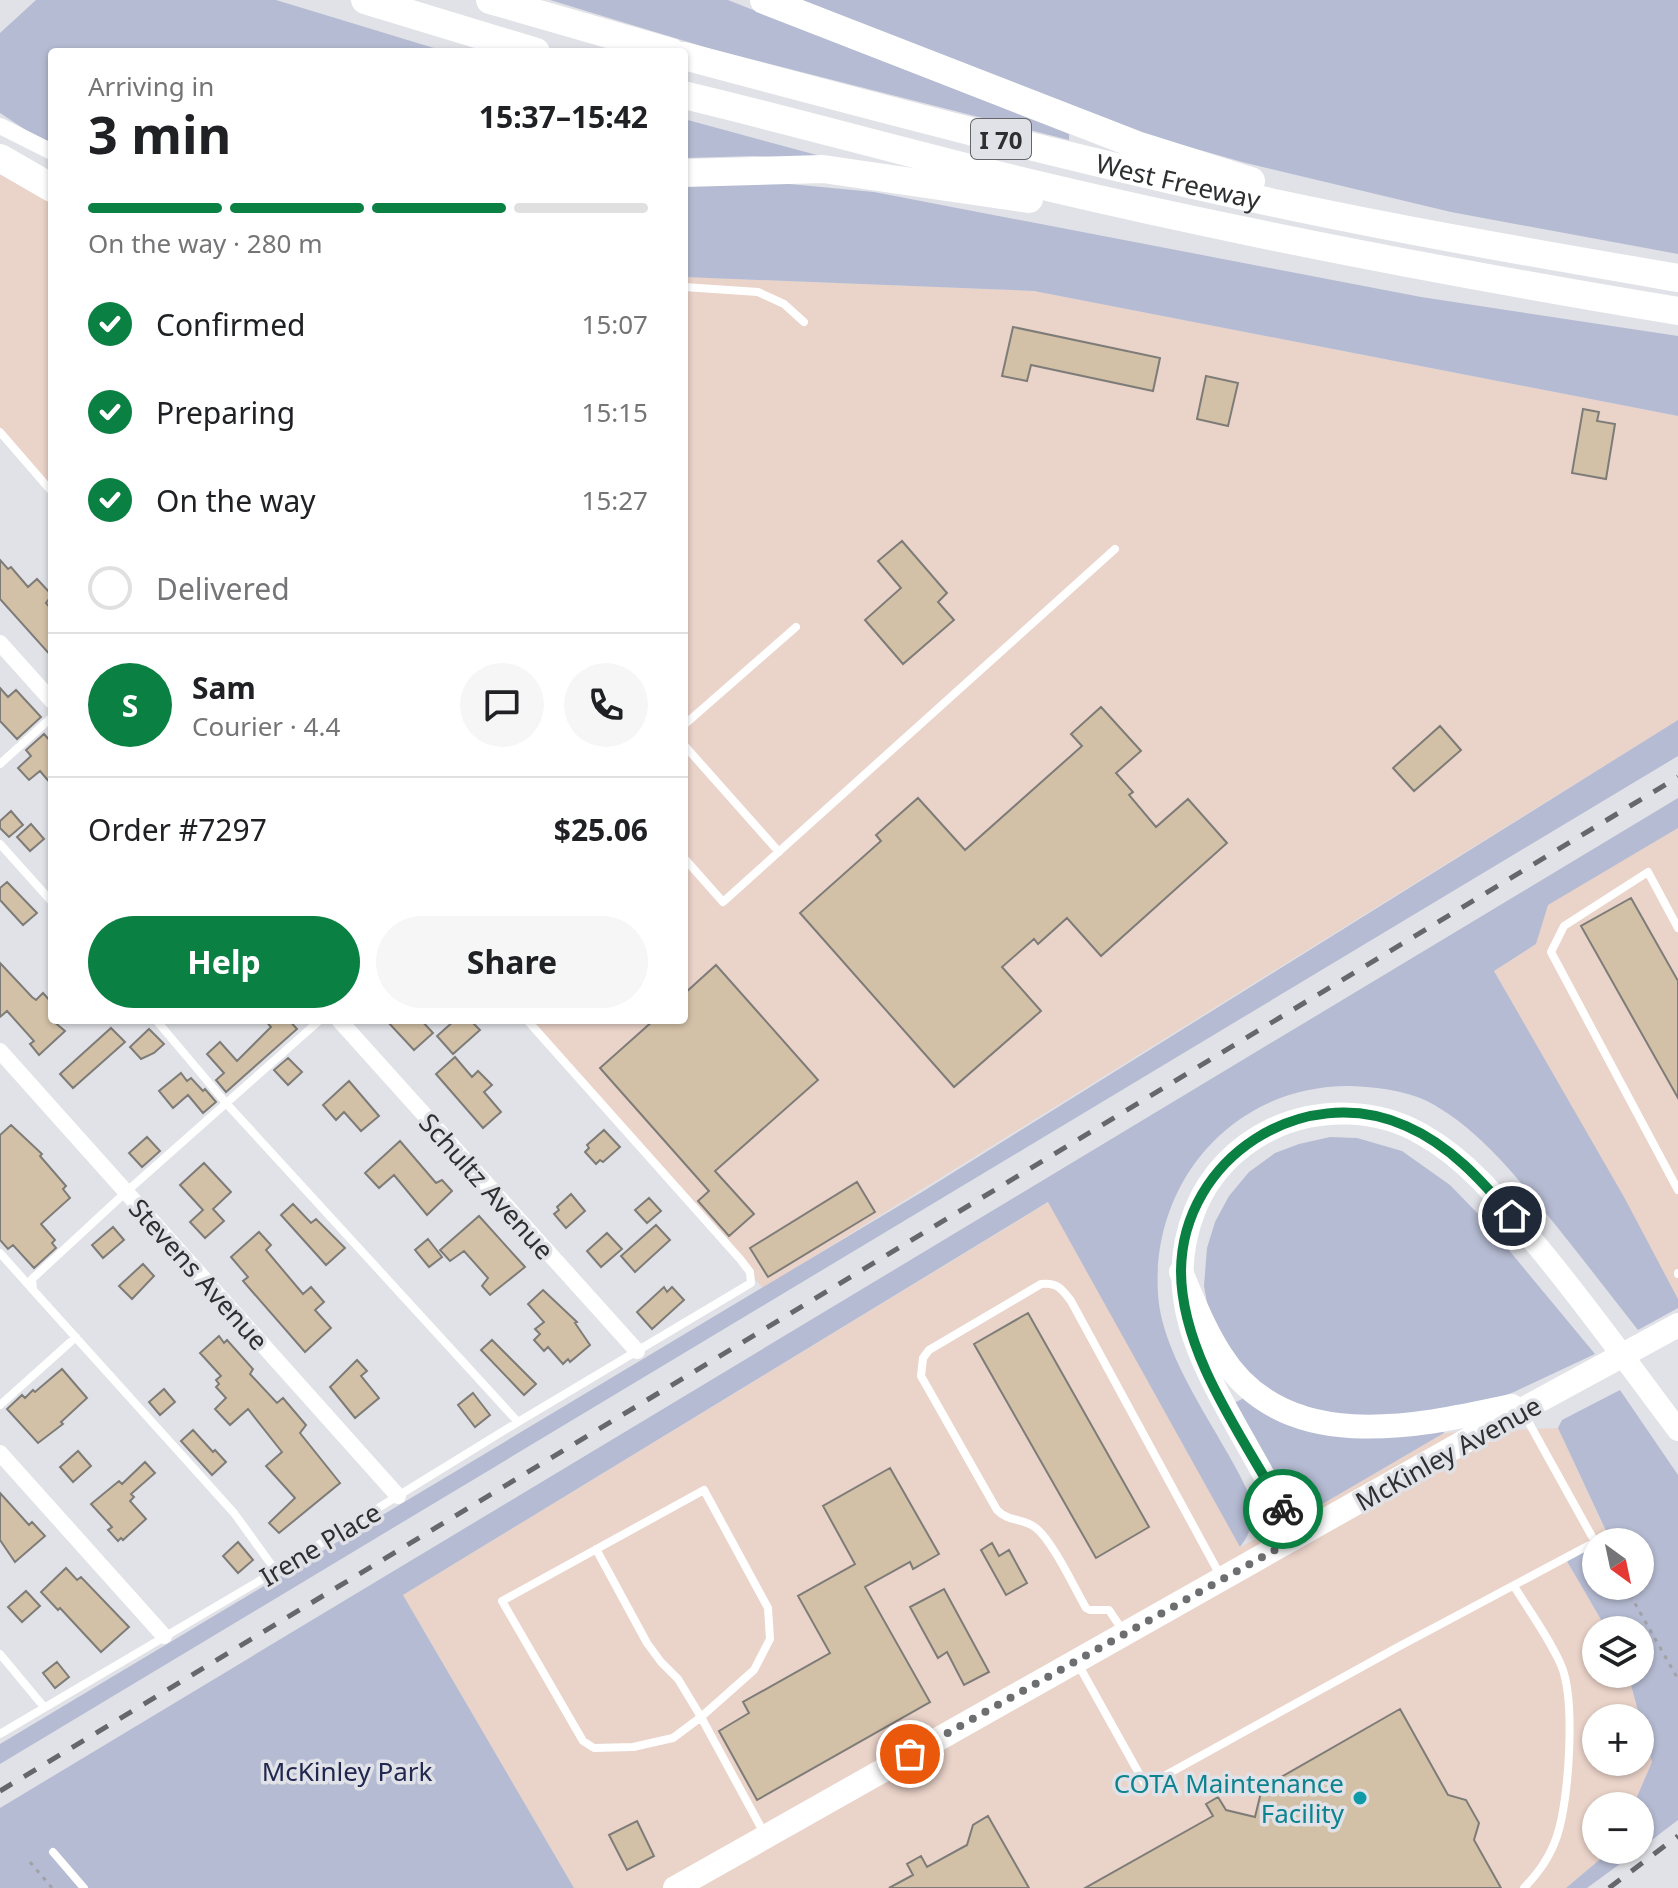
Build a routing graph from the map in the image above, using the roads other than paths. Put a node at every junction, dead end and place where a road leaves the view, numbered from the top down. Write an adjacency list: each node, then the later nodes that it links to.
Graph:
1 (365, 0): 4 (highway)
2 (490, 0): 5 (highway)
3 (764, 0): 13 (highway)
4 (523, 48)
5 (657, 48)
6 (688, 57): 13 (highway, West Freeway / I 70)
7 (688, 96): 14 (highway, West Freeway / I 70)
8 (0, 126): 9 (street)
9 (48, 150)
10 (0, 158): 12 (highway)
11 (688, 173): 14 (highway)
12 (48, 186)
13 (1321, 212): 15 (highway, West Freeway / I 70)
14 (1235, 229): 17 (highway, West Freeway / I 70)
15 (1678, 278)
16 (688, 287): 18 (lane)
17 (1678, 311)
18 (804, 322)
19 (0, 432): 20 (lane)
20 (48, 487)
21 (1115, 549): 30 (lane)
22 (796, 627): 26 (lane)
23 (0, 643): 24 (street)
24 (48, 697)
25 (48, 721): 28 (lane)
26 (688, 722)
27 (688, 750): 30 (lane)
28 (0, 764)
29 (0, 844): 32 (lane)
30 (779, 852): 31 (lane)
31 (688, 863)
32 (48, 898)
33 (1678, 928): 40 (lane)
34 (159, 1024): 39 (lane)
35 (315, 1024): 39 (lane)
36 (343, 1024): 47 (street, Schultz Avenue)
37 (531, 1024): 47 (lane, Irene Place)
38 (0, 1051): 41 (street, Stevens Avenue)
39 (226, 1103): 41 (lane); 50 (lane)
40 (1678, 1190)
41 (126, 1192): 44 (lane); 53 (street, Stevens Avenue)
42 (0, 1253): 44 (lane)
43 (1181, 1272): 49 (main road); 51 (main road); 54 (main road)
44 (33, 1290): 46 (lane)
45 (1678, 1325): 49 (main road, McKinley Avenue)
46 (76, 1337): 48 (lane); 56 (lane)
47 (637, 1351): 50 (lane, Irene Place)
48 (0, 1405)
49 (1532, 1405): 54 (main road, McKinley Avenue); 58 (lane)
50 (518, 1422): 53 (lane, Irene Place)
51 (1678, 1430)
52 (0, 1453): 60 (street)
53 (398, 1496): 56 (lane, Irene Place)
54 (1298, 1537): 57 (main road, McKinley Avenue)
55 (596, 1549): 64 (lane); 64 (lane); 64 (lane)
56 (276, 1571): 60 (lane, Irene Place)
57 (1223, 1579): 59 (main road, McKinley Avenue); 59 (lane)
58 (1514, 1586): 62 (lane); 70 (lane)
59 (1125, 1634): 62 (main road, McKinley Avenue)
60 (164, 1636): 63 (lane, Irene Place)
61 (0, 1654): 63 (lane)
62 (1077, 1661): 66 (main road, McKinley Avenue)
63 (44, 1707): 65 (lane, Irene Place)
64 (701, 1717): 66 (lane)
65 (0, 1734)
66 (766, 1837): 69 (main road, McKinley Avenue)
67 (53, 1852): 68 (lane)
68 (84, 1888)
69 (675, 1888)
70 (1524, 1888)

